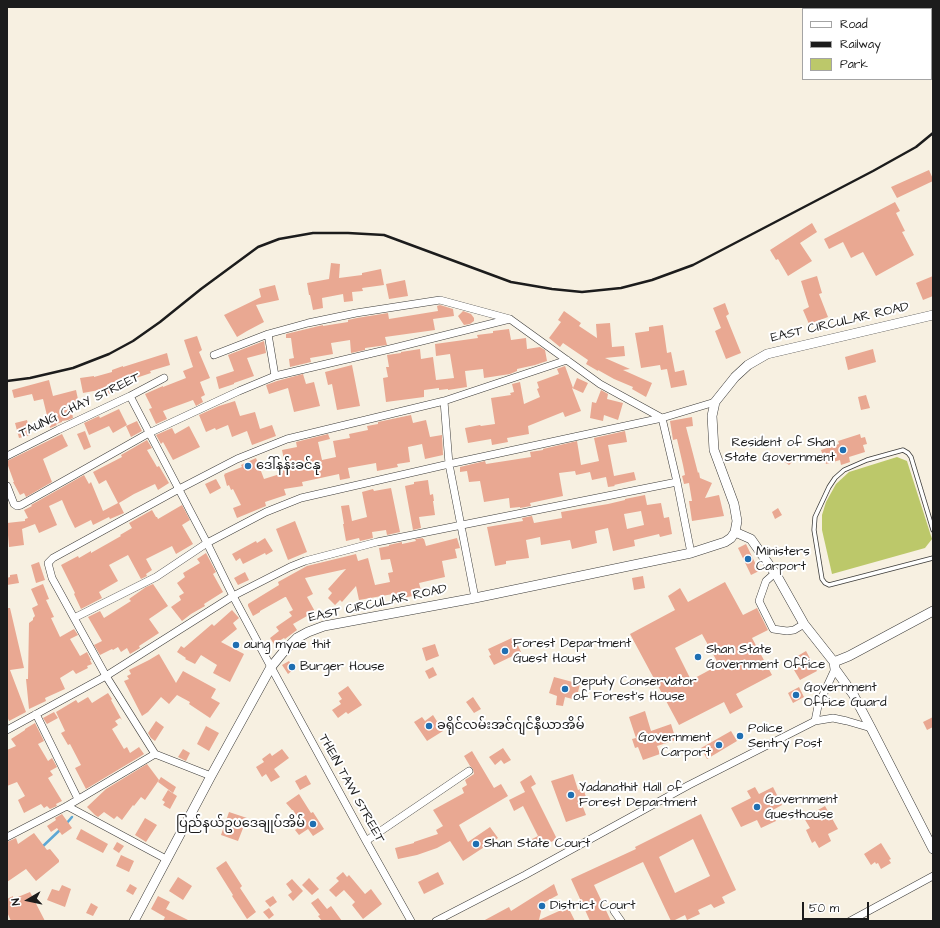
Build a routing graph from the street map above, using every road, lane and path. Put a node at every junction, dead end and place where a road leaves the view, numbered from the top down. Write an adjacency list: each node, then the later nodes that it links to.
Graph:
1 (933, 315): 10 (street, EAST CIRCULAR ROAD)
2 (510, 319): 3 (street); 5 (street); 6 (street)
3 (268, 334): 4 (street); 6 (street)
4 (214, 355)
5 (567, 360): 9 (street); 11 (street)
6 (275, 376): 12 (street)
7 (164, 378): 8 (street, TAUNG CHAY STREET)
8 (130, 396): 12 (street, THEIN TAW STREET); 13 (street, TAUNG CHAY STREET)
9 (444, 401): 14 (street); 17 (street)
10 (715, 402): 11 (street); 20 (street)
11 (662, 418): 14 (street); 15 (street)
12 (150, 433): 16 (street); 17 (street, THEIN TAW STREET)
13 (7, 456)
14 (449, 464): 18 (street); 21 (street)
15 (677, 482): 18 (street); 22 (street)
16 (7, 486)
17 (179, 489): 21 (street, THEIN TAW STREET); 28 (street)
18 (461, 526): 25 (street); 26 (street)
19 (933, 530): 23 (lane)
20 (734, 532): 22 (street, EAST CIRCULAR ROAD); 24 (street)
21 (207, 543): 25 (street, THEIN TAW STREET); 28 (street)
22 (691, 553): 26 (street, EAST CIRCULAR ROAD)
23 (933, 558)
24 (775, 573): 29 (street); 29 (street)
25 (233, 596): 31 (street, THEIN TAW STREET); 32 (street)
26 (475, 598): 31 (street, EAST CIRCULAR ROAD)
27 (933, 611): 30 (street)
28 (74, 618): 32 (street)
29 (804, 624): 30 (street)
30 (834, 666): 34 (street); 35 (street)
31 (271, 667): 39 (street, EAST CIRCULAR ROAD); 43 (street, THEIN TAW STREET)
32 (106, 676): 33 (street); 37 (street)
33 (36, 714): 36 (street); 40 (street)
34 (815, 721): 35 (street); 50 (street)
35 (872, 728): 44 (street)
36 (7, 730)
37 (155, 754): 39 (street); 40 (street)
38 (469, 771): 43 (street)
39 (211, 776): 45 (street, EAST CIRCULAR ROAD)
40 (78, 799): 41 (street)
41 (67, 806): 42 (street); 45 (street)
42 (7, 837)
43 (366, 841): 49 (street, THEIN TAW STREET)
44 (933, 849)
45 (166, 859): 48 (street, EAST CIRCULAR ROAD)
46 (933, 876): 52 (street)
47 (614, 911): 51 (street)
48 (134, 921)
49 (411, 921)
50 (436, 921)
51 (621, 921)
52 (850, 921)

